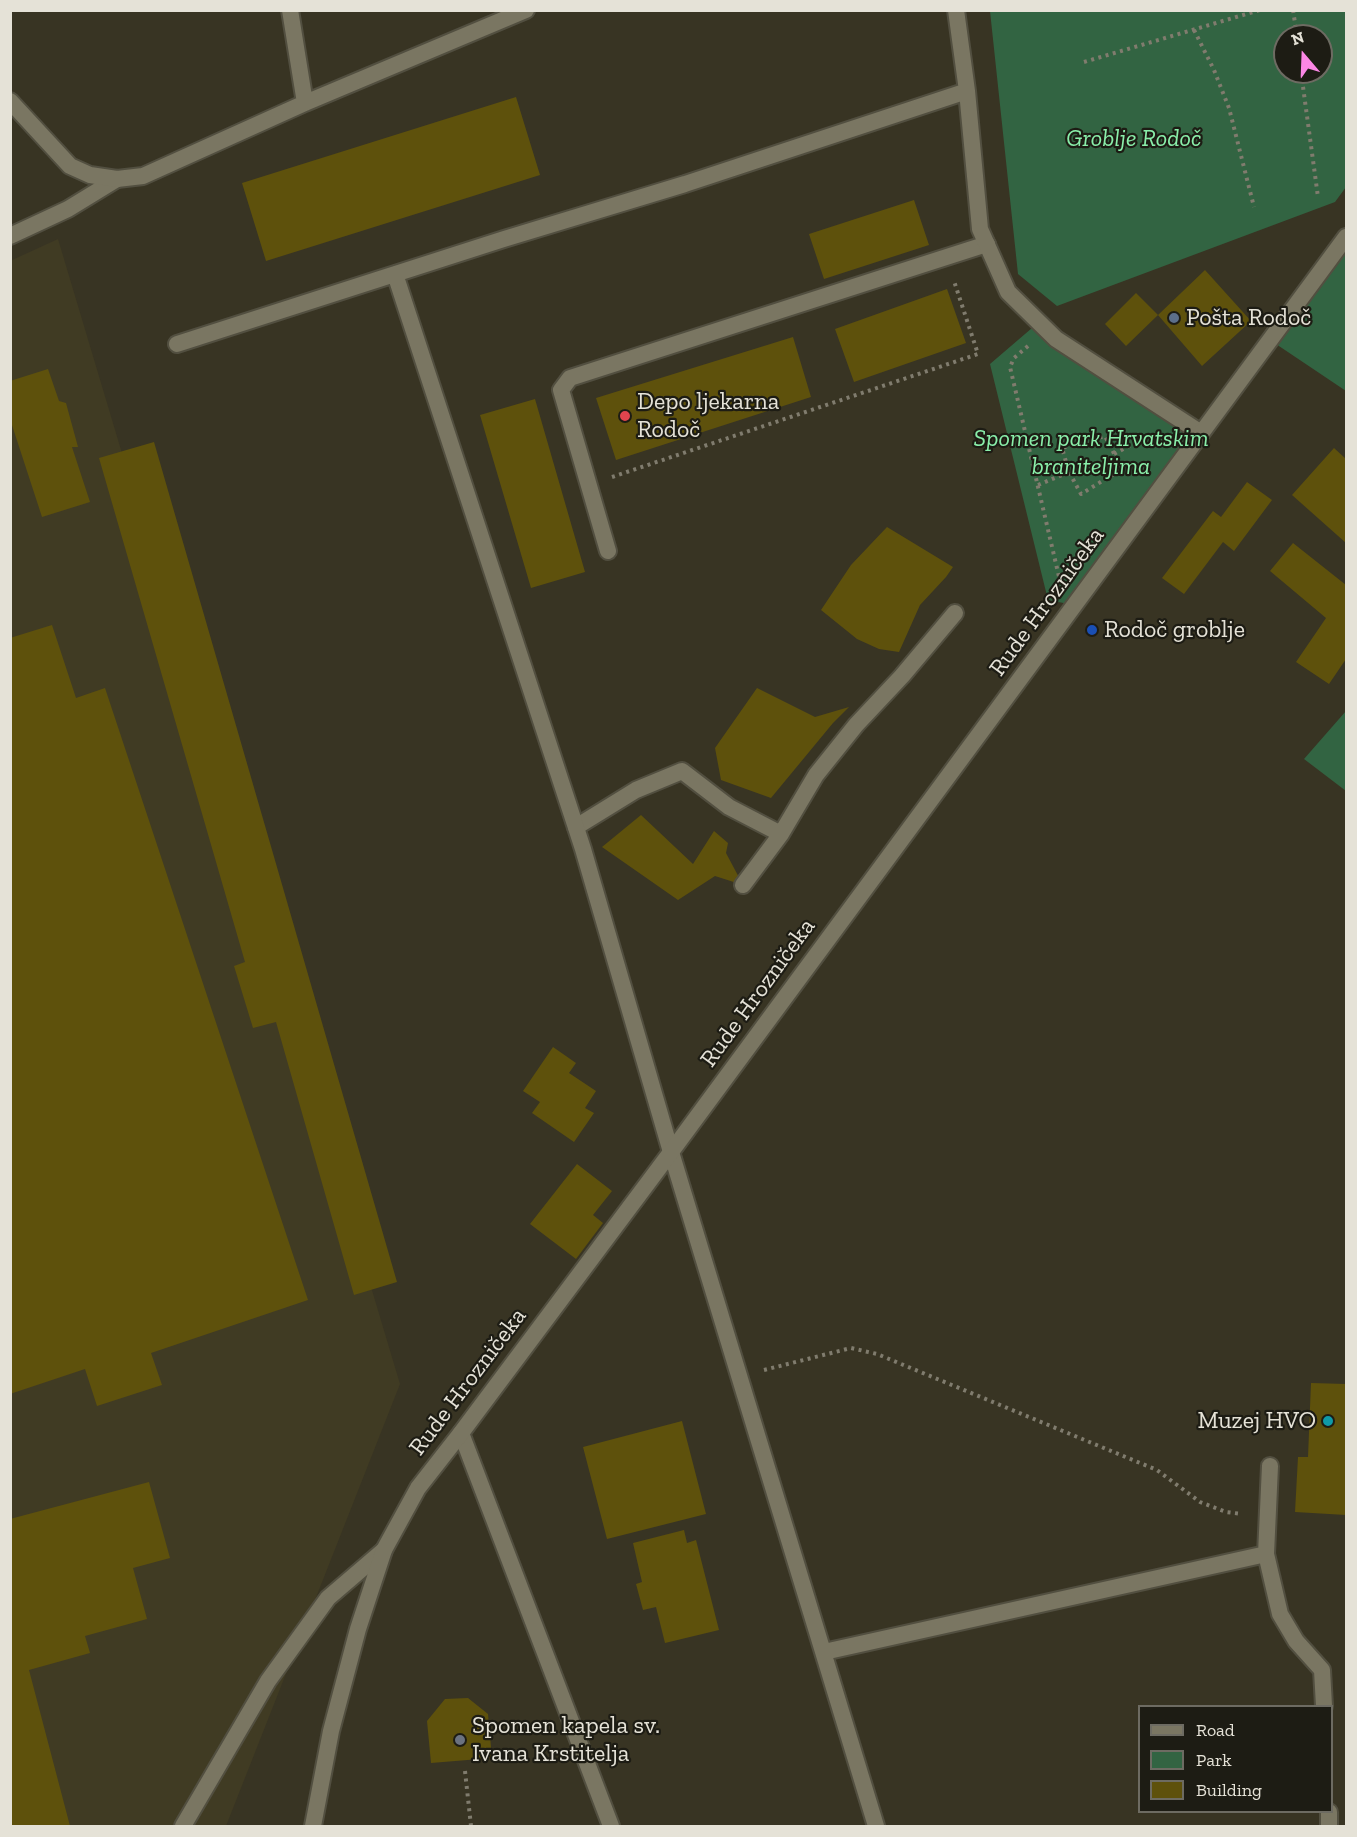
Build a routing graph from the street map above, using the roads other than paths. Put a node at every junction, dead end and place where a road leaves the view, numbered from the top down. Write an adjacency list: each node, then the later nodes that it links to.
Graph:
1 (290, 10): 6 (street)
2 (526, 10): 6 (street)
3 (956, 10): 4 (street)
4 (967, 91): 10 (street); 11 (street)
5 (10, 101): 7 (street)
6 (305, 104): 7 (street)
7 (117, 179): 8 (street)
8 (10, 236)
9 (1347, 237): 13 (street, Rude Hrozničeka)
10 (987, 244): 13 (street); 14 (street)
11 (395, 274): 12 (street); 16 (street)
12 (177, 344)
13 (1201, 433): 19 (street, Rude Hrozničeka)
14 (608, 551)
15 (955, 613): 17 (street)
16 (576, 827): 17 (street); 19 (street)
17 (781, 834): 18 (street)
18 (743, 885)
19 (671, 1152): 20 (street, Rude Hrozničeka); 24 (street)
20 (461, 1433): 22 (street, Rude Hrozničeka); 28 (street)
21 (1270, 1466): 23 (street)
22 (384, 1550): 26 (street); 27 (street, Rude Hrozničeka)
23 (1266, 1554): 24 (street); 25 (street)
24 (824, 1652): 29 (street)
25 (1324, 1705)
26 (183, 1827)
27 (313, 1827)
28 (611, 1827)
29 (876, 1827)

